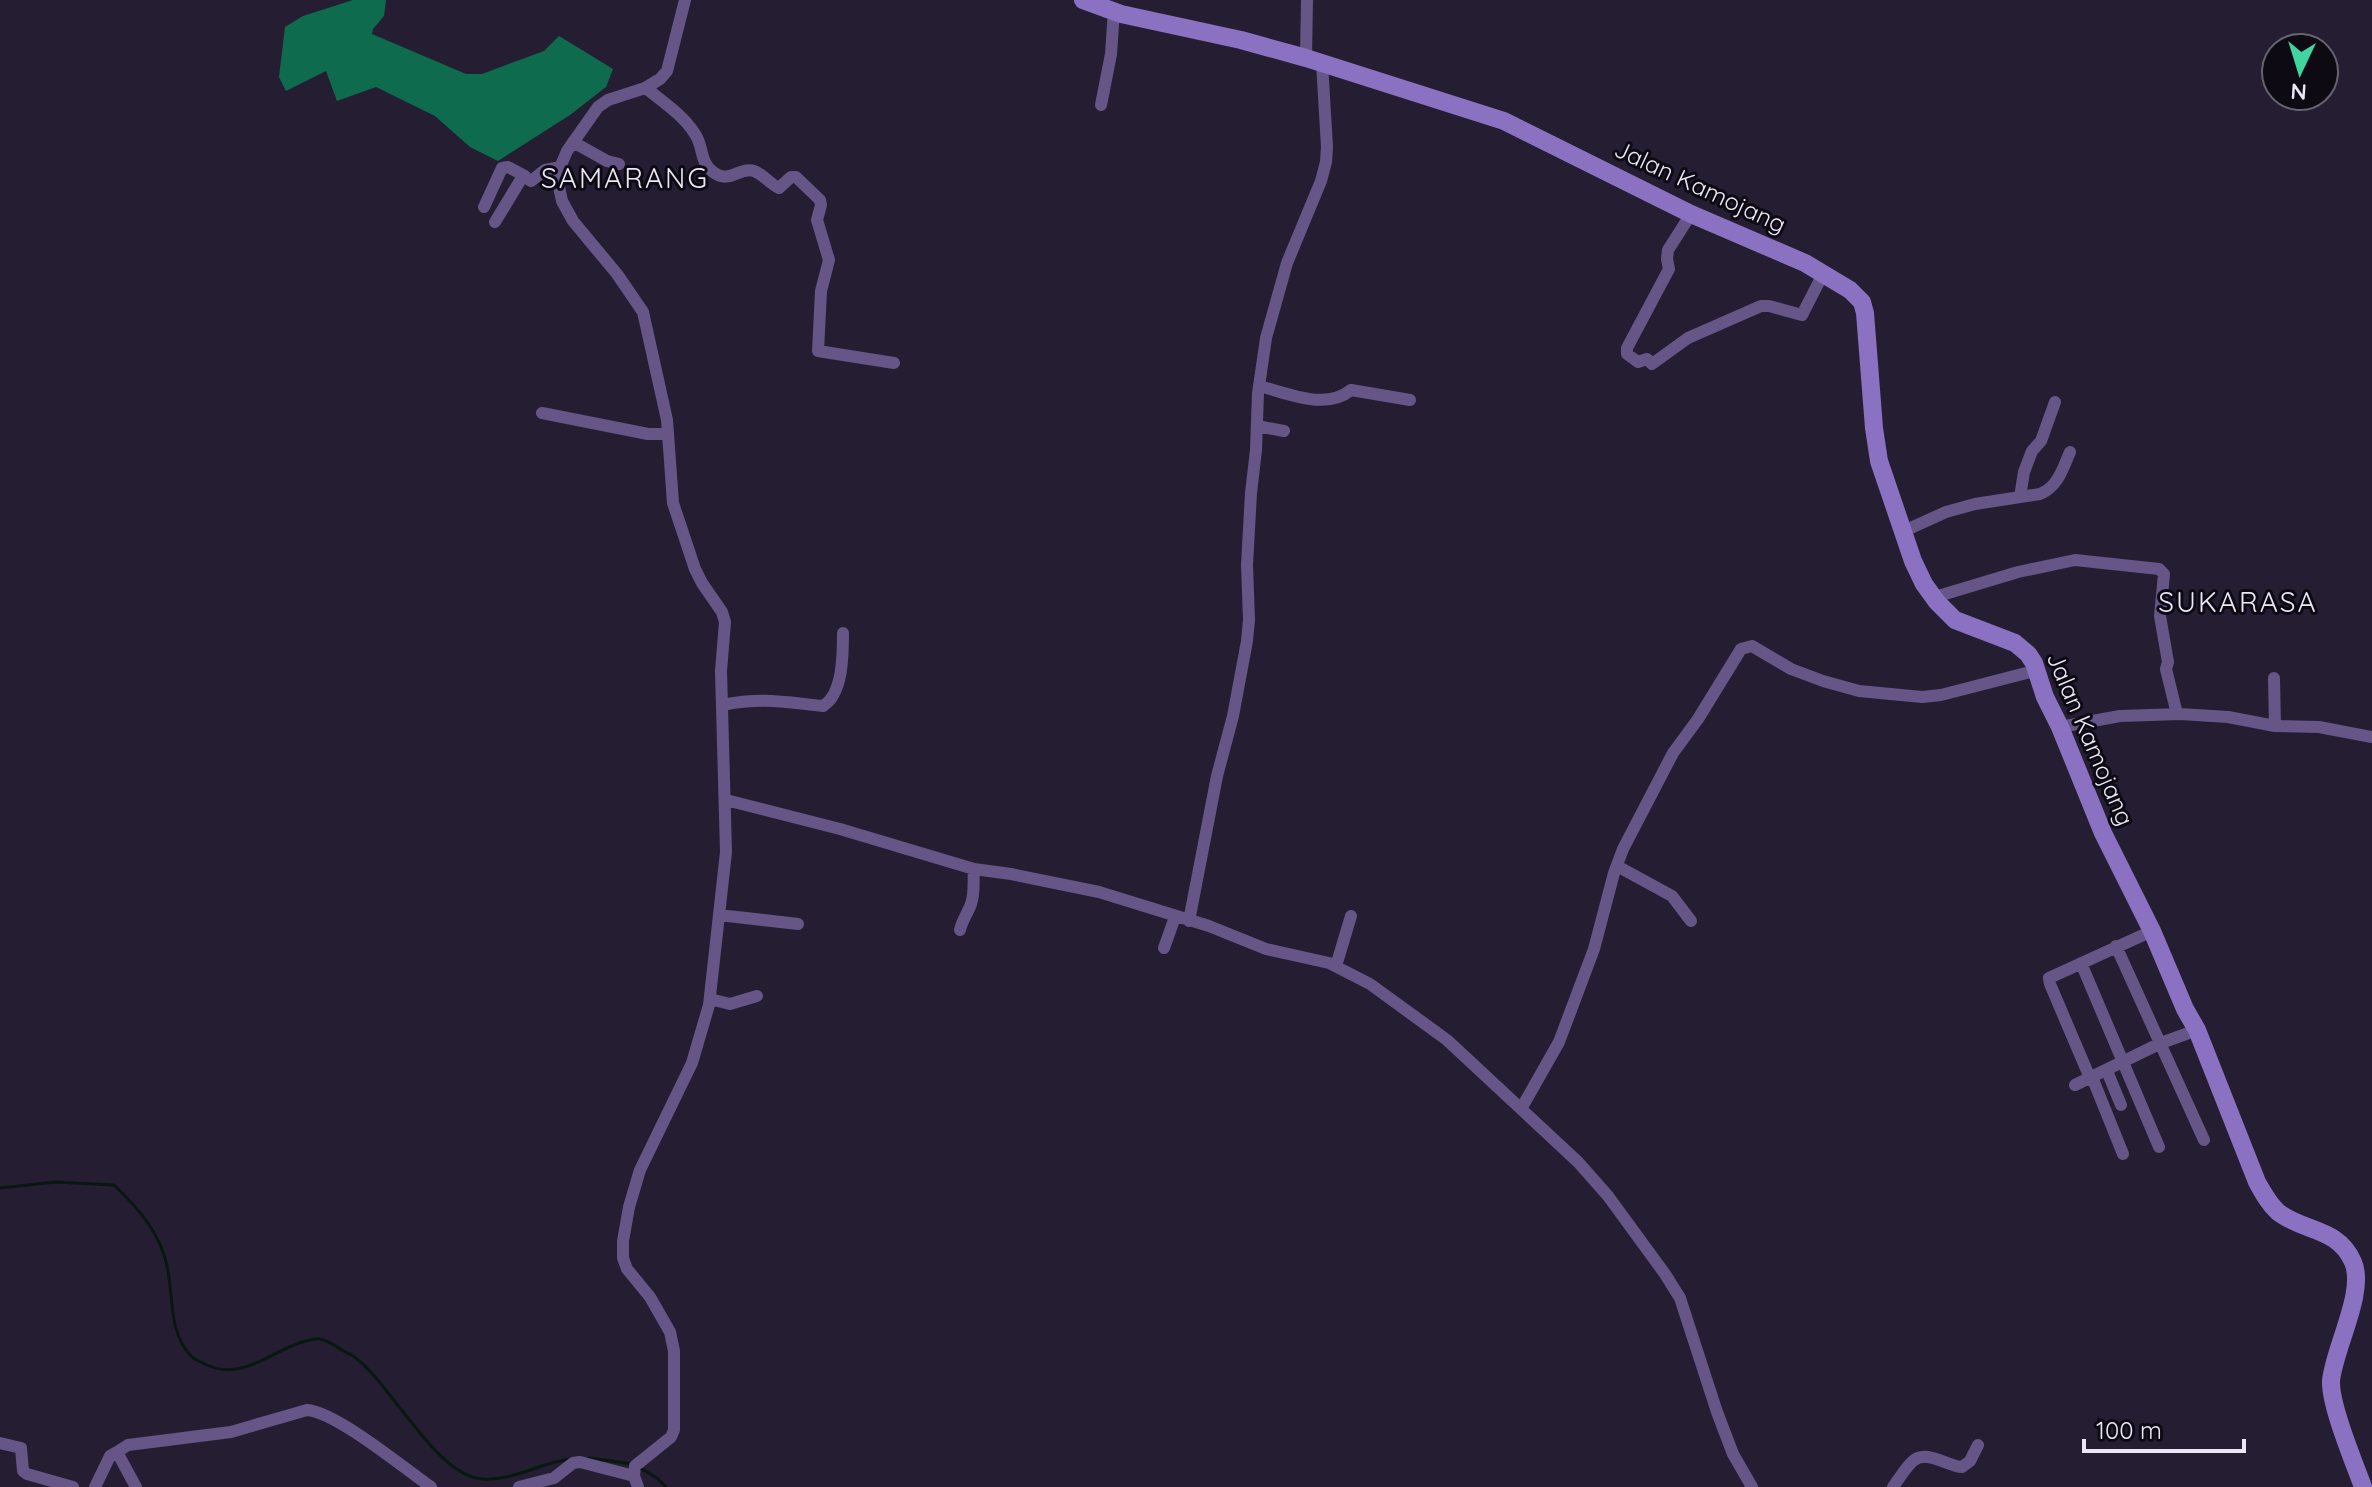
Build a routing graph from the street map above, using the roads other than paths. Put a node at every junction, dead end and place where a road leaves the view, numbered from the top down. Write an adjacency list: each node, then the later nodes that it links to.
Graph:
1 (685, 0): 6 (street)
2 (1083, 0): 4 (main road, Jalan Kamojang)
3 (1307, 0): 5 (street)
4 (1114, 11): 5 (main road, Jalan Kamojang); 7 (street)
5 (1314, 60): 13 (main road, Jalan Kamojang); 17 (street)
6 (646, 88): 8 (street); 16 (street)
7 (1101, 105)
8 (573, 142): 9 (street); 10 (street)
9 (619, 164)
10 (561, 167): 11 (street); 23 (street)
11 (525, 176): 12 (street); 14 (street)
12 (484, 207)
13 (1691, 214): 15 (main road, Jalan Kamojang); 15 (street)
14 (495, 222)
15 (1823, 274): 26 (main road, Jalan Kamojang)
16 (894, 363)
17 (1259, 386): 18 (street); 21 (street)
18 (1410, 400)
19 (2055, 402): 25 (street)
20 (542, 413): 23 (street)
21 (1257, 426): 22 (street); 42 (street)
22 (1284, 431)
23 (668, 434): 31 (street)
24 (2070, 452): 25 (street)
25 (2020, 497): 26 (street)
26 (1904, 531): 27 (main road, Jalan Kamojang)
27 (1935, 597): 29 (main road, Jalan Kamojang); 32 (street)
28 (843, 633): 31 (street)
29 (2038, 670): 34 (main road, Jalan Kamojang); 37 (street)
30 (2274, 678): 33 (street)
31 (722, 705): 36 (street)
32 (2177, 714): 33 (street); 34 (street)
33 (2275, 726): 35 (street)
34 (2060, 727): 46 (main road, Jalan Kamojang)
35 (2372, 737)
36 (726, 800): 38 (street); 39 (street)
37 (1617, 866): 43 (street); 60 (street)
38 (974, 869): 41 (street); 45 (street)
39 (719, 915): 44 (street); 52 (street)
40 (1351, 916): 50 (street)
41 (1175, 917): 42 (street); 48 (street)
42 (1189, 921): 50 (street)
43 (1691, 921)
44 (798, 924)
45 (960, 930)
46 (2152, 931): 47 (street); 53 (main road, Jalan Kamojang)
47 (2116, 946): 49 (street); 54 (street)
48 (1164, 948)
49 (2081, 963): 55 (street); 57 (street)
50 (1336, 966): 60 (street)
51 (757, 996): 52 (street)
52 (710, 999): 67 (street)
53 (2197, 1030): 54 (street); 75 (main road, Jalan Kamojang)
54 (2161, 1043): 55 (street); 61 (street)
55 (2125, 1062): 56 (street); 62 (street)
56 (2107, 1071): 57 (street); 59 (street)
57 (2091, 1078): 58 (street); 63 (street)
58 (2075, 1085)
59 (2121, 1105)
60 (1521, 1109): 73 (street)
61 (2204, 1140)
62 (2159, 1147)
63 (2123, 1154)
64 (0, 1443): 68 (street)
65 (1978, 1445): 74 (street)
66 (117, 1452): 69 (street); 70 (street); 71 (street)
67 (636, 1476): 72 (street)
68 (73, 1487)
69 (95, 1487)
70 (136, 1487)
71 (431, 1487)
72 (519, 1487)
73 (1752, 1487)
74 (1893, 1487)
75 (2363, 1487)

